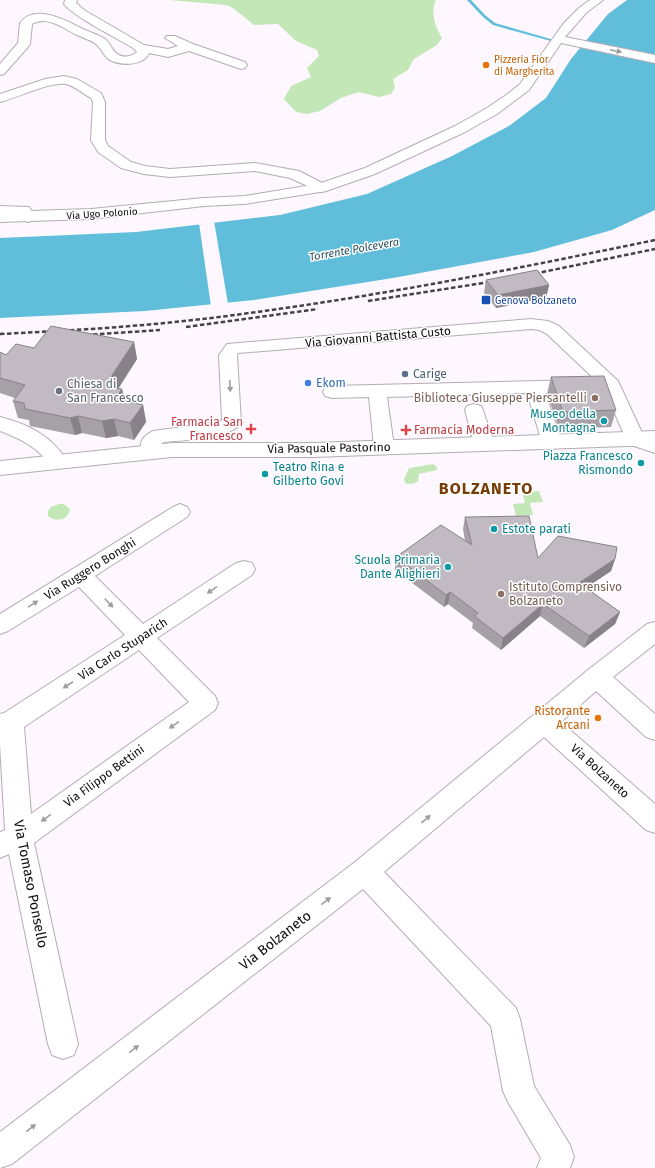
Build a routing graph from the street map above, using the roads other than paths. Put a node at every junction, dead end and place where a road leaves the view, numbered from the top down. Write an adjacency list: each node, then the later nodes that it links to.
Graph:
1 (71, 0): 6 (street)
2 (597, 0): 4 (street, Via Ugo Polonio)
3 (171, 38): 5 (street)
4 (558, 39): 7 (street, one-way to 7); 11 (street, Via Ugo Polonio)
5 (189, 47): 6 (street); 8 (street)
6 (142, 49): 9 (street)
7 (655, 59)
8 (241, 65)
9 (0, 71)
10 (0, 98): 11 (street)
11 (321, 188): 14 (street, Via Ugo Polonio)
12 (0, 210): 14 (street)
13 (0, 217): 14 (street, Via Ugo Polonio)
14 (28, 217)
15 (612, 385): 16 (street); 22 (street, Via Giovanni Battista Custo); 27 (street, Via Giovanni Battista Custo, one-way to 27)
16 (534, 387): 17 (street); 23 (street)
17 (377, 391): 18 (street); 26 (street)
18 (332, 392)
19 (474, 410): 24 (street)
20 (0, 423): 28 (street)
21 (655, 438): 22 (street, Via Pasquale Pastorino)
22 (635, 439): 23 (street, Via Pasquale Pastorino); 25 (street)
23 (552, 442): 24 (street, Via Pasquale Pastorino)
24 (484, 444): 26 (street, Via Pasquale Pastorino)
25 (655, 446)
26 (384, 447): 27 (street, Via Pasquale Pastorino)
27 (151, 451): 28 (street, Via Pasquale Pastorino)
28 (57, 461): 29 (street, Via Pasquale Pastorino)
29 (2, 468)
30 (180, 512): 32 (street, Via Ruggero Bonghi)
31 (244, 569): 35 (street, Via Carlo Stuparich, one-way to 35)
32 (82, 575): 33 (street, Via Ruggero Bonghi, one-way to 32); 35 (street, one-way to 35)
33 (0, 625)
34 (655, 631): 36 (street, Via Bolzaneto)
35 (142, 637): 38 (street, Via Carlo Stuparich, one-way to 38); 41 (street, Via Filippo Bettini, one-way to 41)
36 (596, 677): 37 (street, Via Bolzaneto); 39 (street)
37 (544, 722): 40 (street, Via Bolzaneto); 42 (street, Via Bolzaneto, one-way to 37)
38 (5, 724): 41 (street, Via Tomaso Ponsello)
39 (655, 729)
40 (655, 821)
41 (10, 842): 43 (street, Via Tomaso Ponsello)
42 (365, 871): 44 (street, Via Bolzaneto, one-way to 42); 45 (street)
43 (63, 1044)
44 (0, 1152)
45 (553, 1168)

